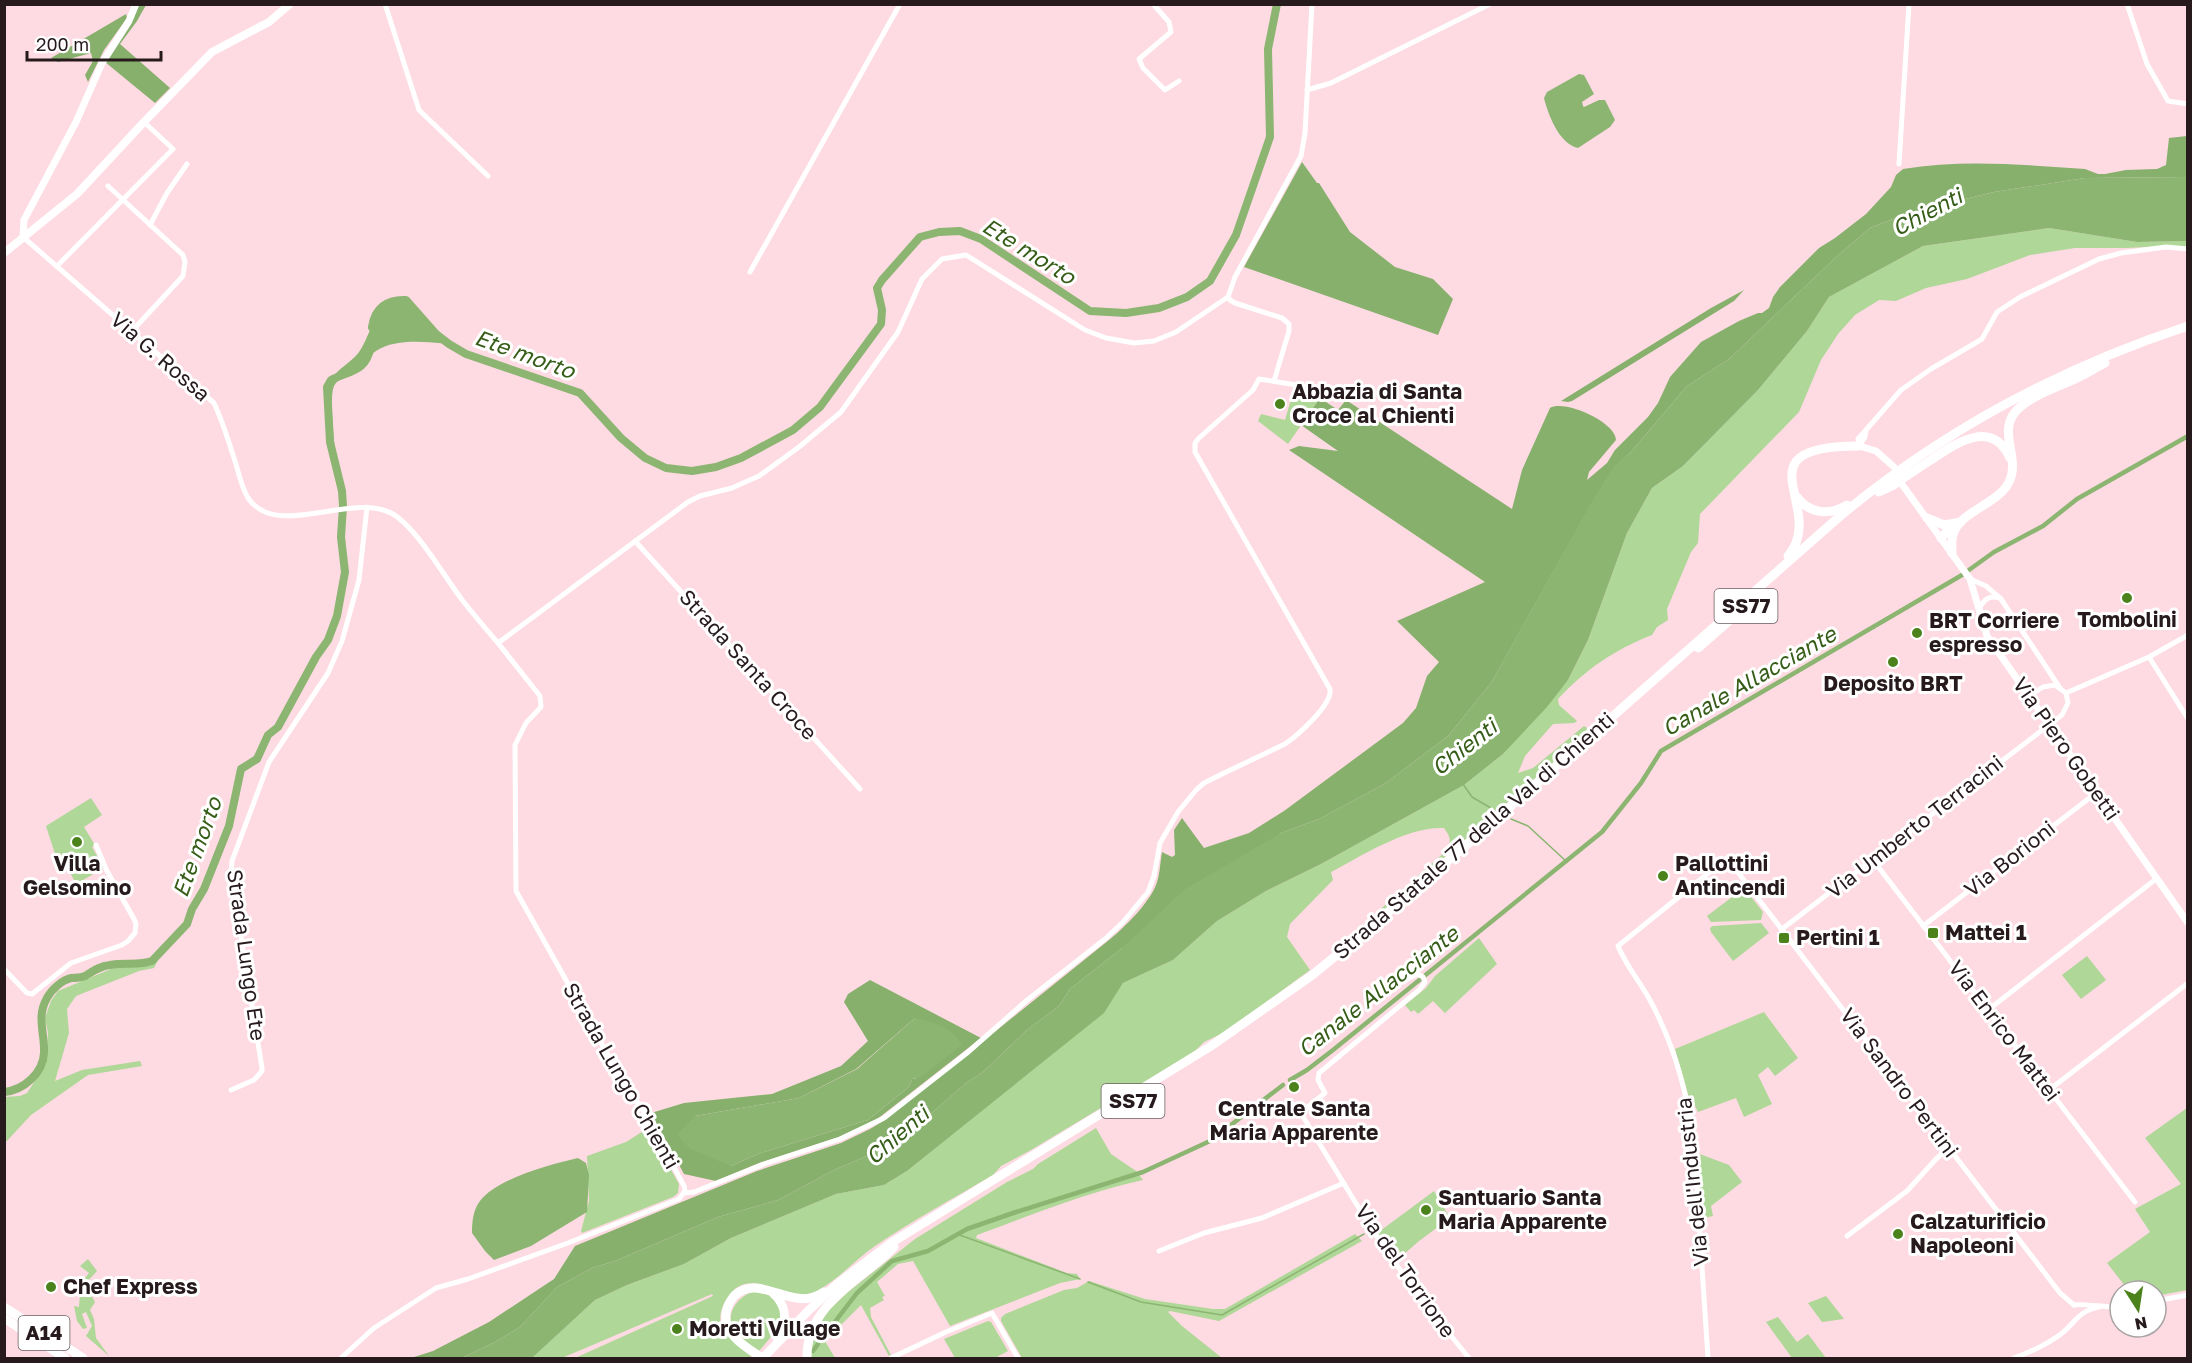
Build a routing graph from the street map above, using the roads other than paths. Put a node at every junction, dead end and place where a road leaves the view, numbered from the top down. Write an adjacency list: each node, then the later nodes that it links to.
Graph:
1 (136, 4): 20 (street)
2 (290, 4): 13 (main road)
3 (385, 4): 16 (street)
4 (900, 4): 24 (street)
5 (1153, 4): 10 (street)
6 (1312, 4): 11 (street)
7 (1490, 4): 11 (street)
8 (1909, 4): 15 (street)
9 (2127, 4): 12 (street)
10 (1179, 81)
11 (1307, 90): 25 (street)
12 (2187, 104)
13 (144, 122): 18 (street); 20 (main road)
14 (187, 164): 19 (street)
15 (1899, 164)
16 (488, 177)
17 (108, 186): 18 (street)
18 (123, 200): 19 (street); 23 (street)
19 (150, 225): 27 (street)
20 (23, 237): 22 (main road); 23 (street, Via G. Rossa)
21 (2187, 249): 32 (street)
22 (4, 253)
23 (57, 267): 27 (street, Via G. Rossa)
24 (750, 272)
25 (1228, 297): 30 (street); 43 (street)
26 (2187, 326): 33 (highway, Strada Statale 77 della Val di Chienti / SS77)
27 (132, 332): 39 (street, Via G. Rossa)
28 (2187, 332): 29 (highway, Strada Statale 77 della Val di Chienti / SS77)
29 (2105, 363): 34 (highway); 38 (highway, Strada Statale 77 della Val di Chienti / SS77)
30 (1274, 381): 31 (street); 75 (street)
31 (1303, 386)
32 (1861, 440): 35 (street); 37 (highway)
33 (1908, 464): 37 (highway); 48 (highway, Strada Statale 77 della Val di Chienti / SS77)
34 (2013, 465): 38 (highway); 41 (highway)
35 (1892, 468)
36 (1902, 482): 40 (street, Via Piero Gobetti)
37 (1793, 491): 48 (highway)
38 (1879, 492): 56 (highway, Strada Statale 77 della Val di Chienti / SS77)
39 (363, 507): 50 (street); 71 (street, Strada Lungo Ete)
40 (1927, 518): 41 (highway); 42 (street, Via Piero Gobetti)
41 (1956, 527): 42 (highway); 44 (highway)
42 (1941, 538): 44 (street, Via Piero Gobetti)
43 (635, 541): 50 (street); 58 (street, Strada Santa Croce)
44 (1952, 553): 45 (street, Via Piero Gobetti)
45 (1968, 575): 46 (street); 47 (street, Via Piero Gobetti)
46 (2001, 598): 47 (street); 52 (street)
47 (1979, 608): 54 (street, Via Piero Gobetti)
48 (1712, 627): 56 (highway, Strada Statale 77 della Val di Chienti / SS77)
49 (2187, 635): 51 (street)
50 (498, 643): 75 (street, Strada Lungo Chienti)
51 (2149, 657): 53 (street); 55 (street)
52 (2060, 687): 53 (street); 54 (street)
53 (2066, 693): 57 (street, Via Umberto Terracini)
54 (2029, 696): 57 (street, Via Piero Gobetti)
55 (2187, 719)
56 (1613, 720): 78 (highway, Strada Statale 77 della Val di Chienti / SS77)
57 (2048, 724): 59 (street, Via Piero Gobetti); 62 (street, Via Umberto Terracini)
58 (860, 789)
59 (2096, 792): 63 (street, Via Piero Gobetti); 65 (street, Via Borioni)
60 (96, 846): 67 (street)
61 (1727, 858): 66 (street, Via Sandro Pertini); 96 (street, Via dell'Industria)
62 (1873, 860): 65 (street, Via Enrico Mattei); 66 (street, Via Umberto Terracini)
63 (2156, 879): 64 (street, Via Piero Gobetti); 70 (street)
64 (2187, 923)
65 (1923, 926): 70 (street, Via Enrico Mattei)
66 (1782, 930): 73 (street, Via Sandro Pertini)
67 (4, 969)
68 (1401, 982): 74 (street, Via del Torrione)
69 (2187, 983): 72 (street)
70 (1988, 1010): 72 (street, Via Enrico Mattei)
71 (231, 1090)
72 (2049, 1090): 76 (street, Via Enrico Mattei)
73 (1949, 1149): 77 (street); 85 (street, Via Sandro Pertini)
74 (1344, 1183): 79 (street, Via del Torrione); 95 (street, Via del Torrione)
75 (685, 1193): 89 (street, Strada Lungo Chienti)
76 (2135, 1202)
77 (1847, 1236)
78 (892, 1245): 80 (highway); 90 (highway, Strada Statale 77 della Val di Chienti / SS77); 91 (highway, Strada Statale 77 della Val di Chienti / SS77); 92 (highway)
79 (1159, 1251)
80 (768, 1290): 90 (highway); 90 (highway)
81 (2187, 1295): 82 (street)
82 (2168, 1299)
83 (4, 1307): 88 (highway, A14)
84 (2108, 1307): 85 (street)
85 (2080, 1311): 97 (street)
86 (4, 1318): 87 (highway, A14)
87 (65, 1359)
88 (82, 1359)
89 (341, 1359)
90 (761, 1359)
91 (771, 1359)
92 (807, 1359)
93 (891, 1359): 94 (street)
94 (1018, 1359)
95 (1469, 1359)
96 (1708, 1359)
97 (2014, 1359)

